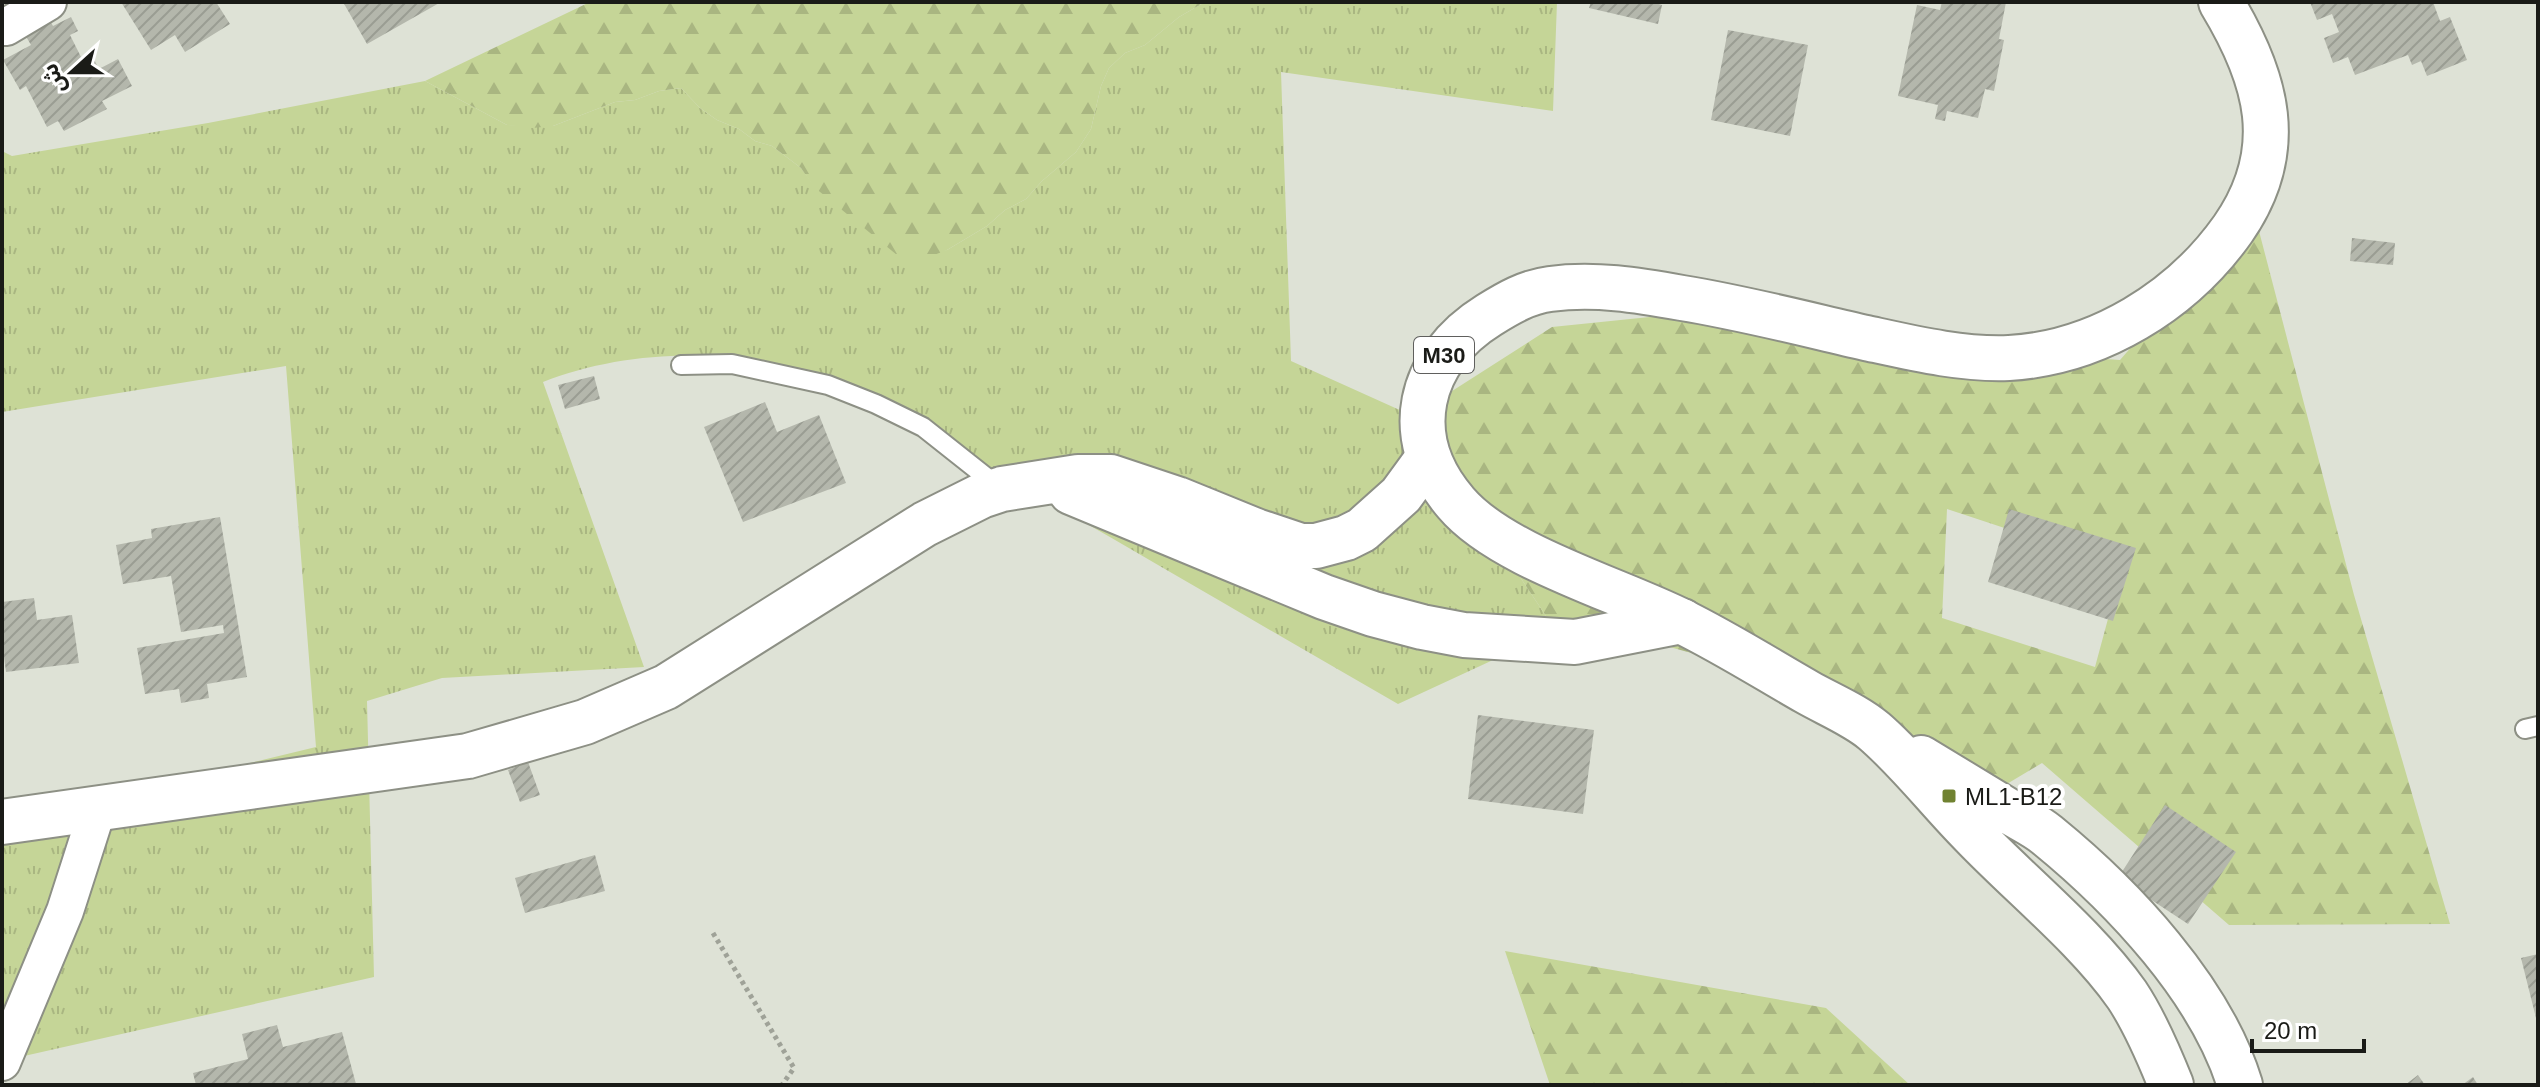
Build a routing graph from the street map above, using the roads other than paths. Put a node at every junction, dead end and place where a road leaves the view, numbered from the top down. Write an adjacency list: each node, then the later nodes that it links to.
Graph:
1 (48, 2): 3 (street)
2 (2221, 2): 5 (main road, M30)
3 (6, 27)
4 (681, 365): 6 (lane)
5 (1428, 458): 6 (main road); 7 (main road, M30)
6 (1020, 486): 7 (main road); 9 (main road)
7 (1682, 621): 8 (main road, M30)
8 (1871, 728): 12 (main road, M30); 13 (main road)
9 (98, 808): 10 (main road); 11 (street)
10 (2, 822)
11 (2, 1062)
12 (2171, 1085)
13 (2240, 1085)

